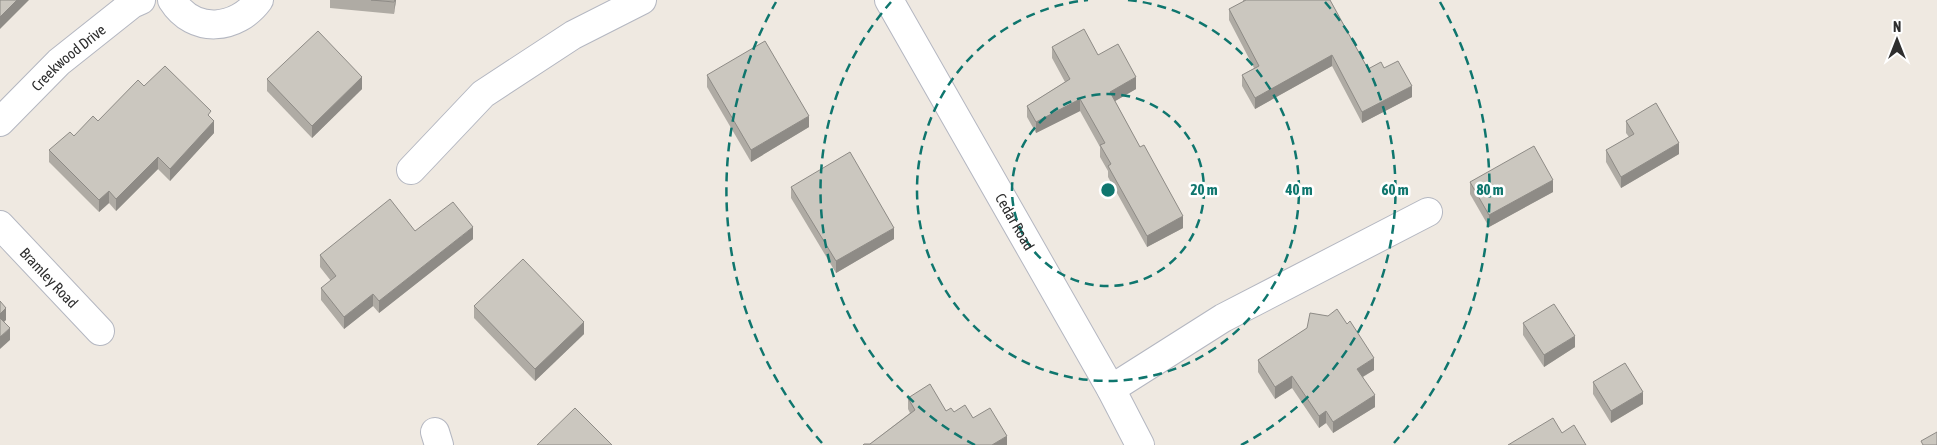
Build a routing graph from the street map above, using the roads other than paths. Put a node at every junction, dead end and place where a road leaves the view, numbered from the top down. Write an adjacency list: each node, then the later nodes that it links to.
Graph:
1 (141, 0): 6 (street, Creekwood Drive)
2 (172, 0): 3 (street)
3 (260, 0)
4 (642, 0): 7 (street)
5 (889, 0): 11 (street, Cedar Road)
6 (0, 122)
7 (411, 170)
8 (1428, 212): 11 (street)
9 (0, 225): 10 (street, Bramley Road)
10 (100, 330)
11 (1111, 389): 12 (street, Cedar Road)
12 (1140, 445)

